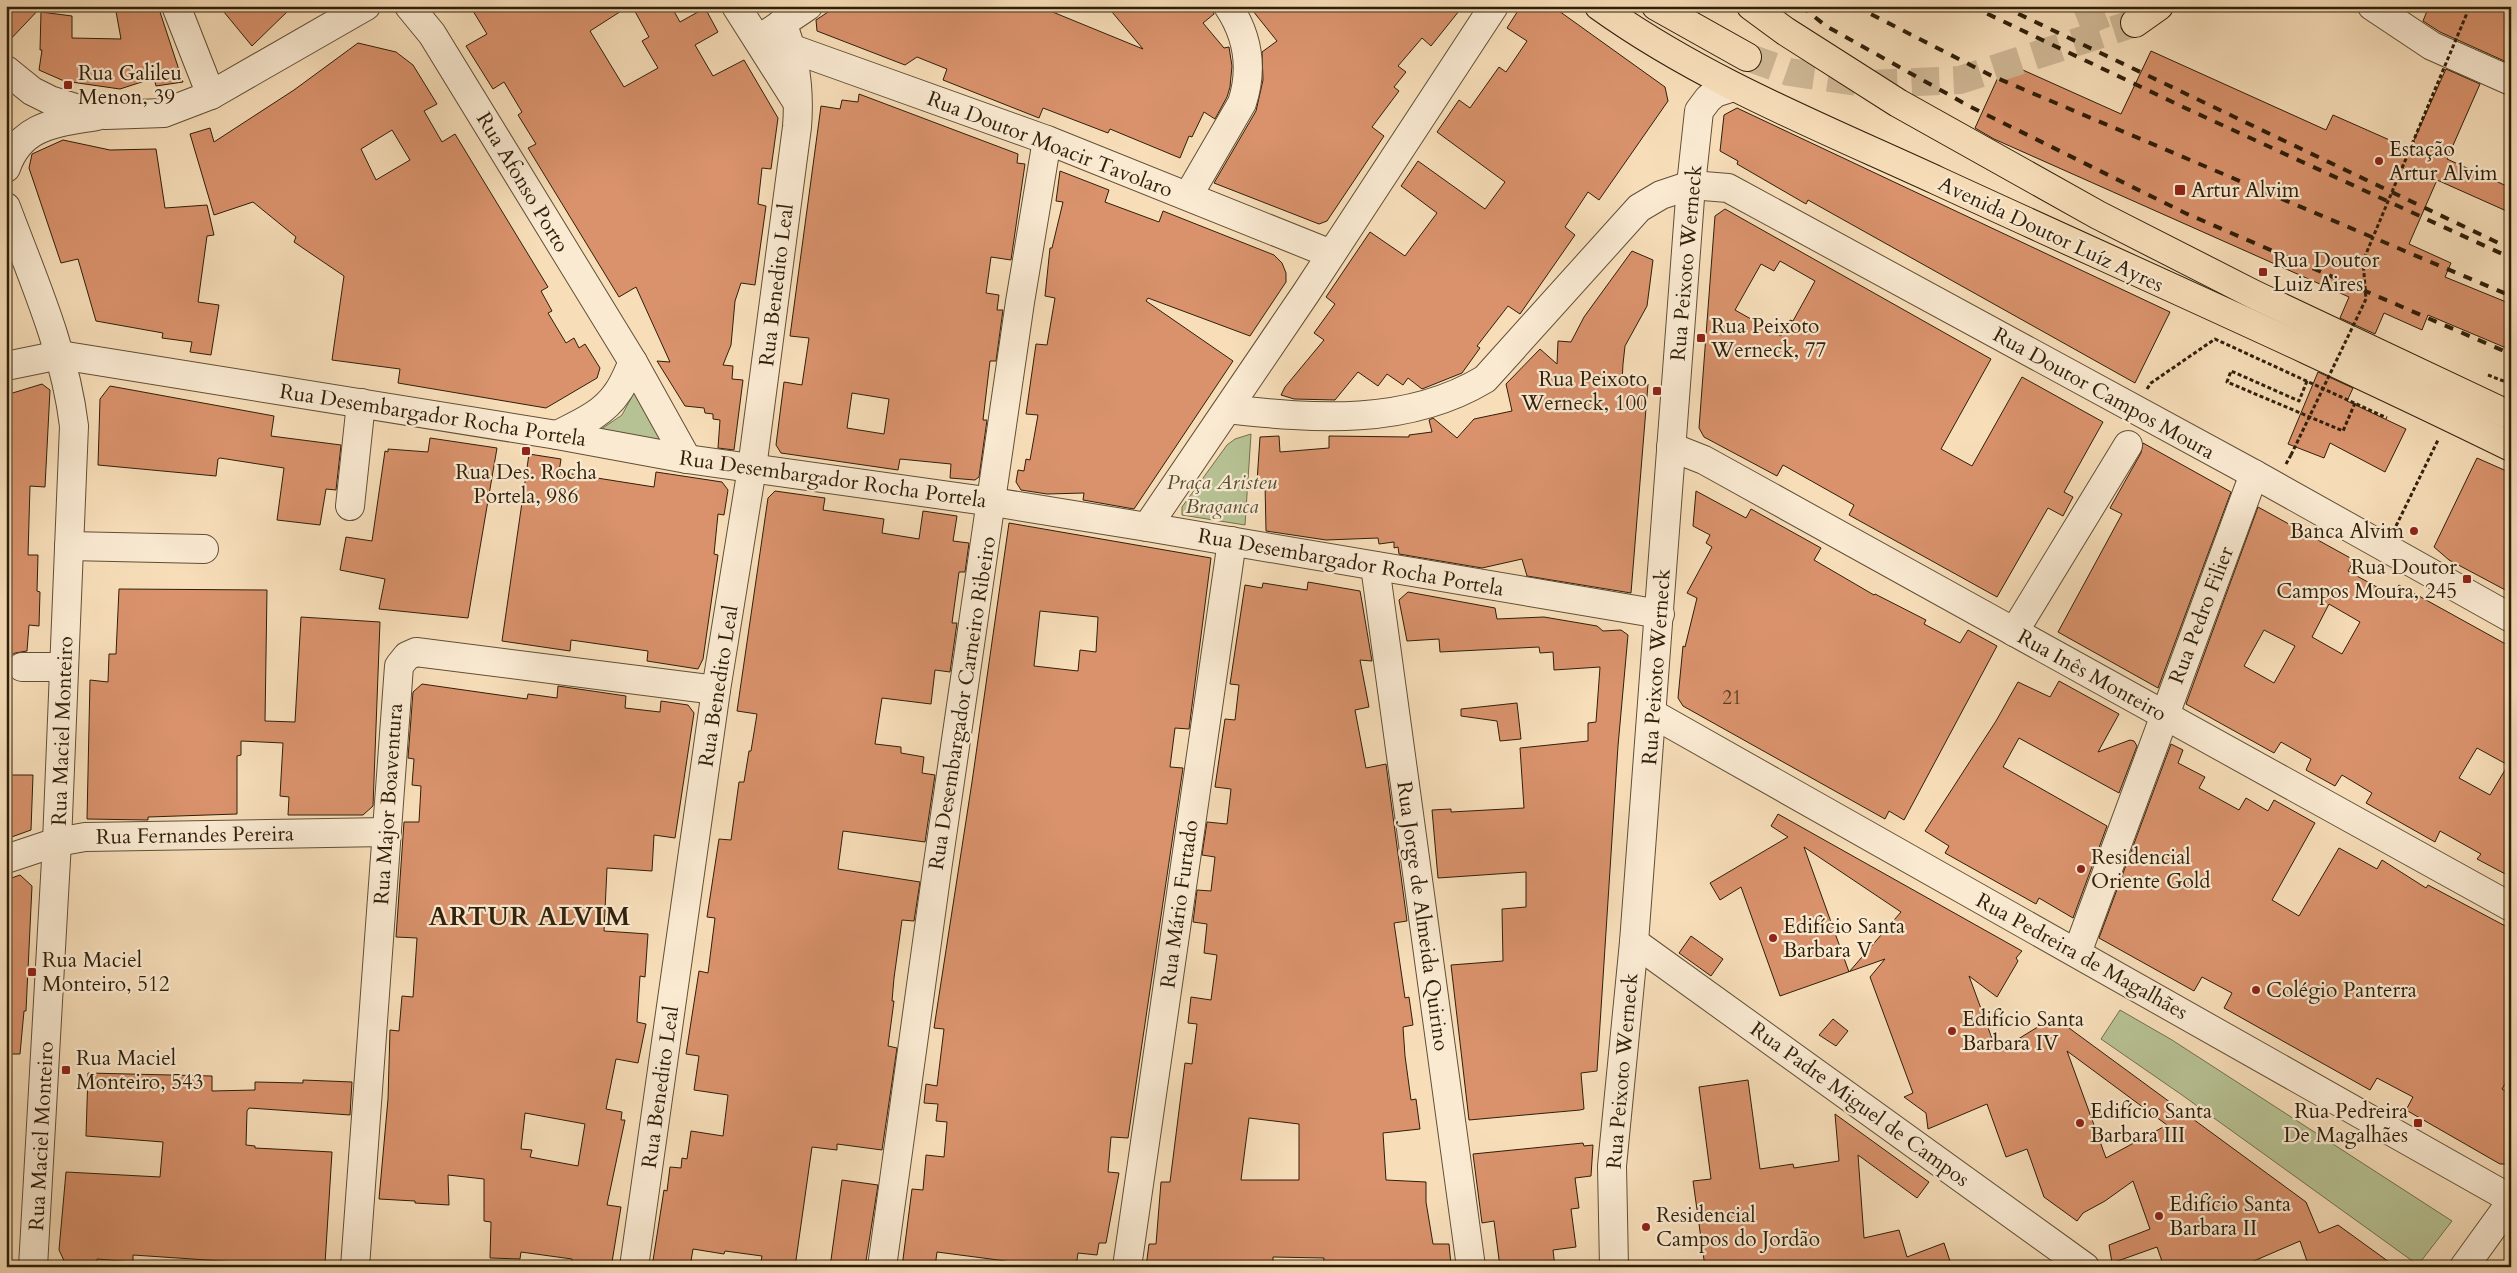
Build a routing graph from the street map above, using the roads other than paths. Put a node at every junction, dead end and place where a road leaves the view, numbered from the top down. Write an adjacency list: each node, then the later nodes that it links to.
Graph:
1 (176, 6): 21 (street)
2 (366, 6): 21 (street)
3 (409, 6): 31 (street, Rua Afonso Porto)
4 (736, 6): 16 (street)
5 (808, 6): 14 (street)
6 (1228, 6): 27 (street)
7 (1494, 6): 29 (street)
8 (1599, 6): 20 (main road, Avenida Doutor Luíz Ayres)
9 (1656, 6): 10 (main road)
10 (1695, 6)
11 (1751, 6): 35 (main road, Avenida Doutor Luíz Ayres)
12 (2159, 6): 15 (main road)
13 (2372, 6): 19 (street)
14 (782, 23): 16 (street); 17 (street)
15 (2135, 24)
16 (757, 40): 22 (street)
17 (793, 49): 22 (street, Rua Benedito Leal); 24 (street, Rua Doutor Moacir Tavolaro)
18 (6, 70): 23 (street)
19 (2511, 81)
20 (1734, 87): 26 (street, Rua Peixoto Werneck); 39 (main road, Avenida Doutor Luíz Ayres)
21 (212, 94): 23 (street)
22 (799, 104): 41 (street, Rua Benedito Leal)
23 (106, 115): 25 (street)
24 (1047, 140): 27 (street, Rua Doutor Moacir Tavolaro); 43 (street, Rua Desembargador Carneiro Ribeiro)
25 (6, 168)
26 (1691, 185): 34 (street); 38 (street, Rua Peixoto Werneck); 42 (street, Rua Doutor Campos Moura)
27 (1188, 196): 29 (street, Rua Doutor Moacir Tavolaro)
28 (6, 207): 30 (street, Rua Maciel Monteiro)
29 (1331, 254): 34 (street)
30 (60, 355): 32 (street, Rua Desembargador Rocha Portela); 33 (street, Rua Desembargador Rocha Portela); 47 (street, Rua Maciel Monteiro)
31 (633, 362): 36 (street); 40 (street, Rua Afonso Porto)
32 (6, 366)
33 (361, 403): 36 (street, Rua Desembargador Rocha Portela); 44 (street)
34 (1228, 409): 45 (street)
35 (2511, 416)
36 (557, 435): 40 (street, Rua Desembargador Rocha Portela)
37 (2128, 445): 52 (street)
38 (1671, 447): 50 (street, Rua Peixoto Werneck); 52 (street, Rua Inês Monteiro)
39 (2511, 447)
40 (687, 459): 41 (street, Rua Desembargador Rocha Portela)
41 (752, 468): 43 (street, Rua Desembargador Rocha Portela); 55 (street, Rua Benedito Leal)
42 (2254, 474): 51 (street, Rua Doutor Campos Moura); 57 (street, Rua Pedro Filier)
43 (993, 502): 45 (street, Rua Desembargador Rocha Portela); 68 (street, Rua Desembargador Carneiro Ribeiro)
44 (350, 506)
45 (1147, 527): 46 (street, Rua Desembargador Rocha Portela)
46 (1232, 541): 49 (street, Rua Desembargador Rocha Portela); 69 (street, Rua Mário Furtado)
47 (69, 546): 48 (street); 54 (street, Rua Maciel Monteiro)
48 (204, 549)
49 (1374, 566): 50 (street, Rua Desembargador Rocha Portela); 70 (street, Rua Jorge de Almeida Quirino)
50 (1660, 614): 56 (street, Rua Peixoto Werneck)
51 (2511, 618)
52 (2014, 632): 57 (street, Rua Inês Monteiro)
53 (22, 667): 54 (street)
54 (64, 667): 59 (street, Rua Maciel Monteiro)
55 (716, 690): 58 (street, Rua Major Boaventura); 67 (street, Rua Benedito Leal)
56 (1653, 714): 62 (street, Rua Peixoto Werneck); 63 (street, Rua Pedreira de Magalhães)
57 (2164, 715): 61 (street, Rua Inês Monteiro); 63 (street, Rua Pedro Filier)
58 (386, 832): 59 (street, Rua Fernandes Pereira); 66 (street, Rua Major Boaventura)
59 (57, 842): 60 (street, Rua Fernandes Pereira); 65 (street, Rua Maciel Monteiro)
60 (6, 858)
61 (2511, 907)
62 (1634, 942): 71 (street, Rua Peixoto Werneck); 72 (street, Rua Padre Miguel de Campos)
63 (2076, 953): 64 (street, Rua Pedreira de Magalhães)
64 (2511, 1200): 73 (street)
65 (33, 1267)
66 (355, 1267)
67 (634, 1267)
68 (882, 1267)
69 (1127, 1267)
70 (1471, 1267)
71 (1614, 1267)
72 (2085, 1267)
73 (2464, 1267)

